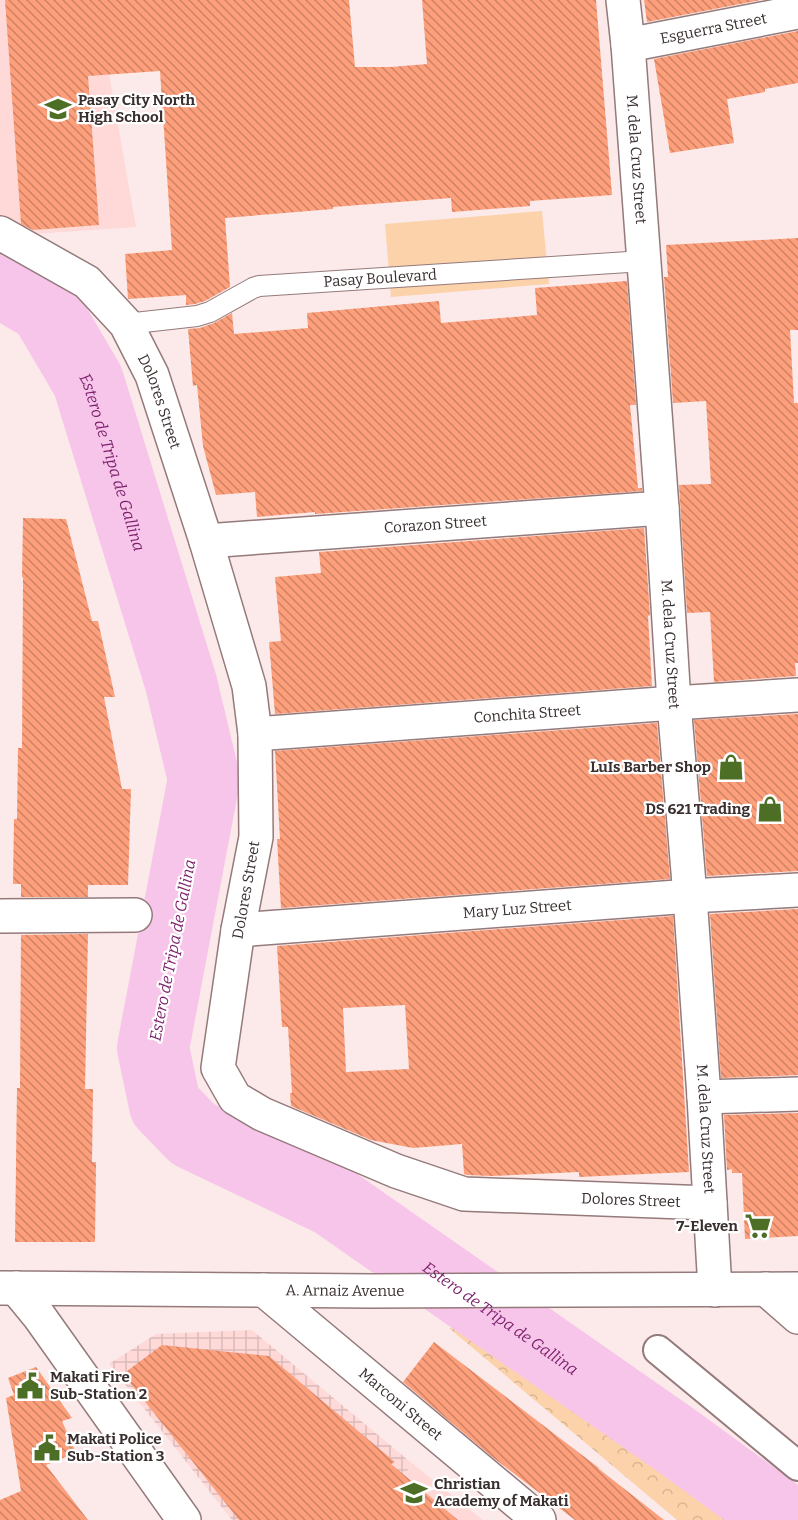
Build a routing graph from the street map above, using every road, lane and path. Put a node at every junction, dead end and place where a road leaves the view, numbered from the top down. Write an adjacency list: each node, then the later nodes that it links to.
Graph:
1 (623, 0): 3 (street, M. dela Cruz Street)
2 (798, 12): 3 (street, Esguerra Street)
3 (628, 45): 5 (street, M. dela Cruz Street)
4 (0, 232): 6 (street, Dolores Street)
5 (644, 261): 6 (lane, Pasay Boulevard); 7 (street, M. dela Cruz Street)
6 (126, 324): 8 (street, Dolores Street)
7 (662, 508): 8 (street, Corazon Street); 10 (street, M. dela Cruz Street)
8 (206, 541): 11 (street, Dolores Street)
9 (798, 695): 10 (street, Conchita Street)
10 (674, 703): 11 (street, Conchita Street); 13 (street, M. dela Cruz Street)
11 (255, 734): 16 (street, Dolores Street)
12 (798, 890): 13 (street, Mary Luz Street)
13 (690, 896): 16 (street, Mary Luz Street); 18 (street, M. dela Cruz Street)
14 (135, 915): 15 (street)
15 (0, 916)
16 (238, 930): 19 (street, Dolores Street)
17 (798, 1094): 18 (street)
18 (704, 1097): 19 (street, M. dela Cruz Street)
19 (710, 1203): 24 (street, M. dela Cruz Street)
20 (8, 1288): 23 (street, A. Arnaiz Avenue); 28 (street)
21 (766, 1289): 22 (street, A. Arnaiz Avenue); 24 (street, A. Arnaiz Avenue); 25 (street)
22 (798, 1289)
23 (264, 1290): 24 (street, A. Arnaiz Avenue); 29 (street, Marconi Street)
24 (715, 1290)
25 (798, 1317)
26 (658, 1350): 27 (street)
27 (798, 1466)
28 (184, 1520)
29 (539, 1520)

